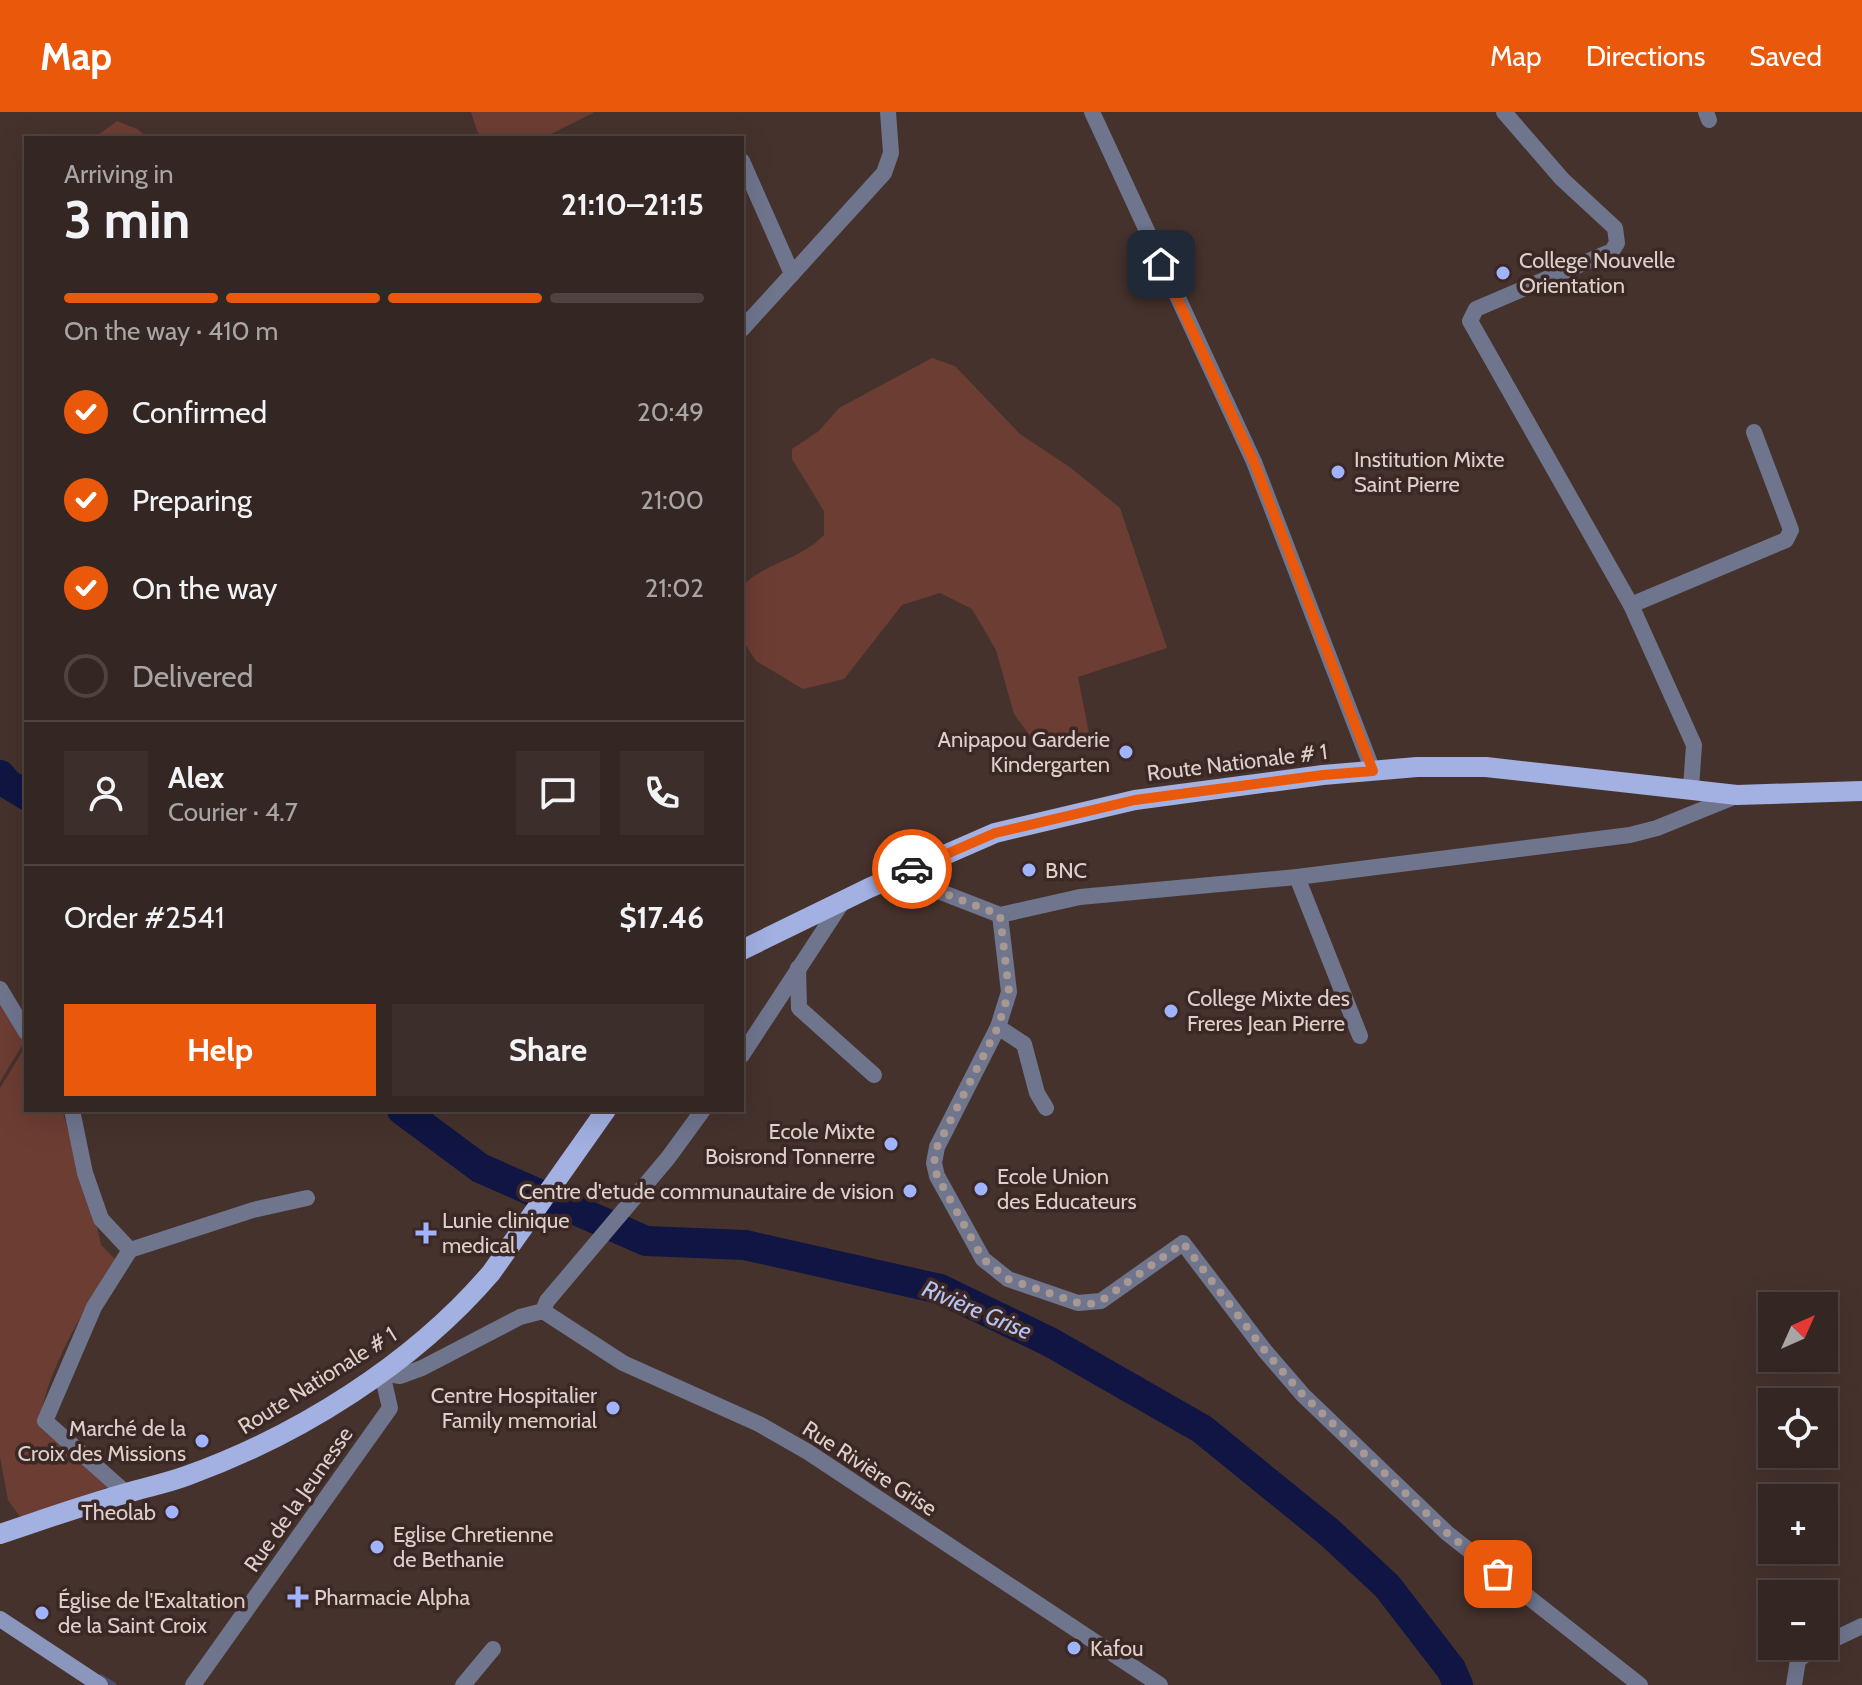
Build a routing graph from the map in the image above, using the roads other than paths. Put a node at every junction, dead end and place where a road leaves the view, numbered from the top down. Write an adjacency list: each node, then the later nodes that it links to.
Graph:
1 (888, 112): 5 (street)
2 (1092, 112): 9 (street)
3 (1504, 112): 8 (street)
4 (744, 166): 5 (street)
5 (792, 274): 6 (street)
6 (744, 327)
7 (1754, 432): 8 (street)
8 (1631, 605): 10 (street)
9 (1373, 771): 10 (main road, Route Nationale # 1); 13 (main road, Route Nationale # 1)
10 (1691, 788): 12 (main road, Route Nationale # 1)
11 (1858, 794): 12 (main road, Route Nationale # 1)
12 (1737, 795): 14 (street)
13 (897, 875): 15 (main road, Route Nationale # 1); 16 (street)
14 (1297, 877): 16 (street); 22 (street)
15 (844, 900): 17 (main road, Route Nationale # 1); 18 (street)
16 (1000, 915): 20 (street)
17 (744, 949)
18 (798, 968): 23 (street); 24 (street)
19 (0, 989): 21 (street)
20 (998, 1027): 25 (street); 44 (street)
21 (24, 1029)
22 (1360, 1036)
23 (744, 1052)
24 (874, 1075)
25 (1046, 1108)
26 (72, 1112): 30 (street)
27 (605, 1112): 32 (main road, Route Nationale # 1)
28 (702, 1112): 31 (street)
29 (307, 1198): 30 (street)
30 (130, 1250): 33 (street)
31 (545, 1306): 32 (street); 43 (street, Rue Rivière Grise)
32 (382, 1373): 33 (main road, Route Nationale # 1); 41 (street, Rue de la Jeunesse)
33 (126, 1493): 34 (main road, Route Nationale # 1)
34 (0, 1534)
35 (0, 1619): 40 (street)
36 (1862, 1626): 37 (street)
37 (1838, 1637)
38 (493, 1649): 42 (street)
39 (1798, 1660): 45 (street)
40 (100, 1685)
41 (193, 1685)
42 (463, 1685)
43 (1160, 1685)
44 (1640, 1685)
45 (1794, 1685)

